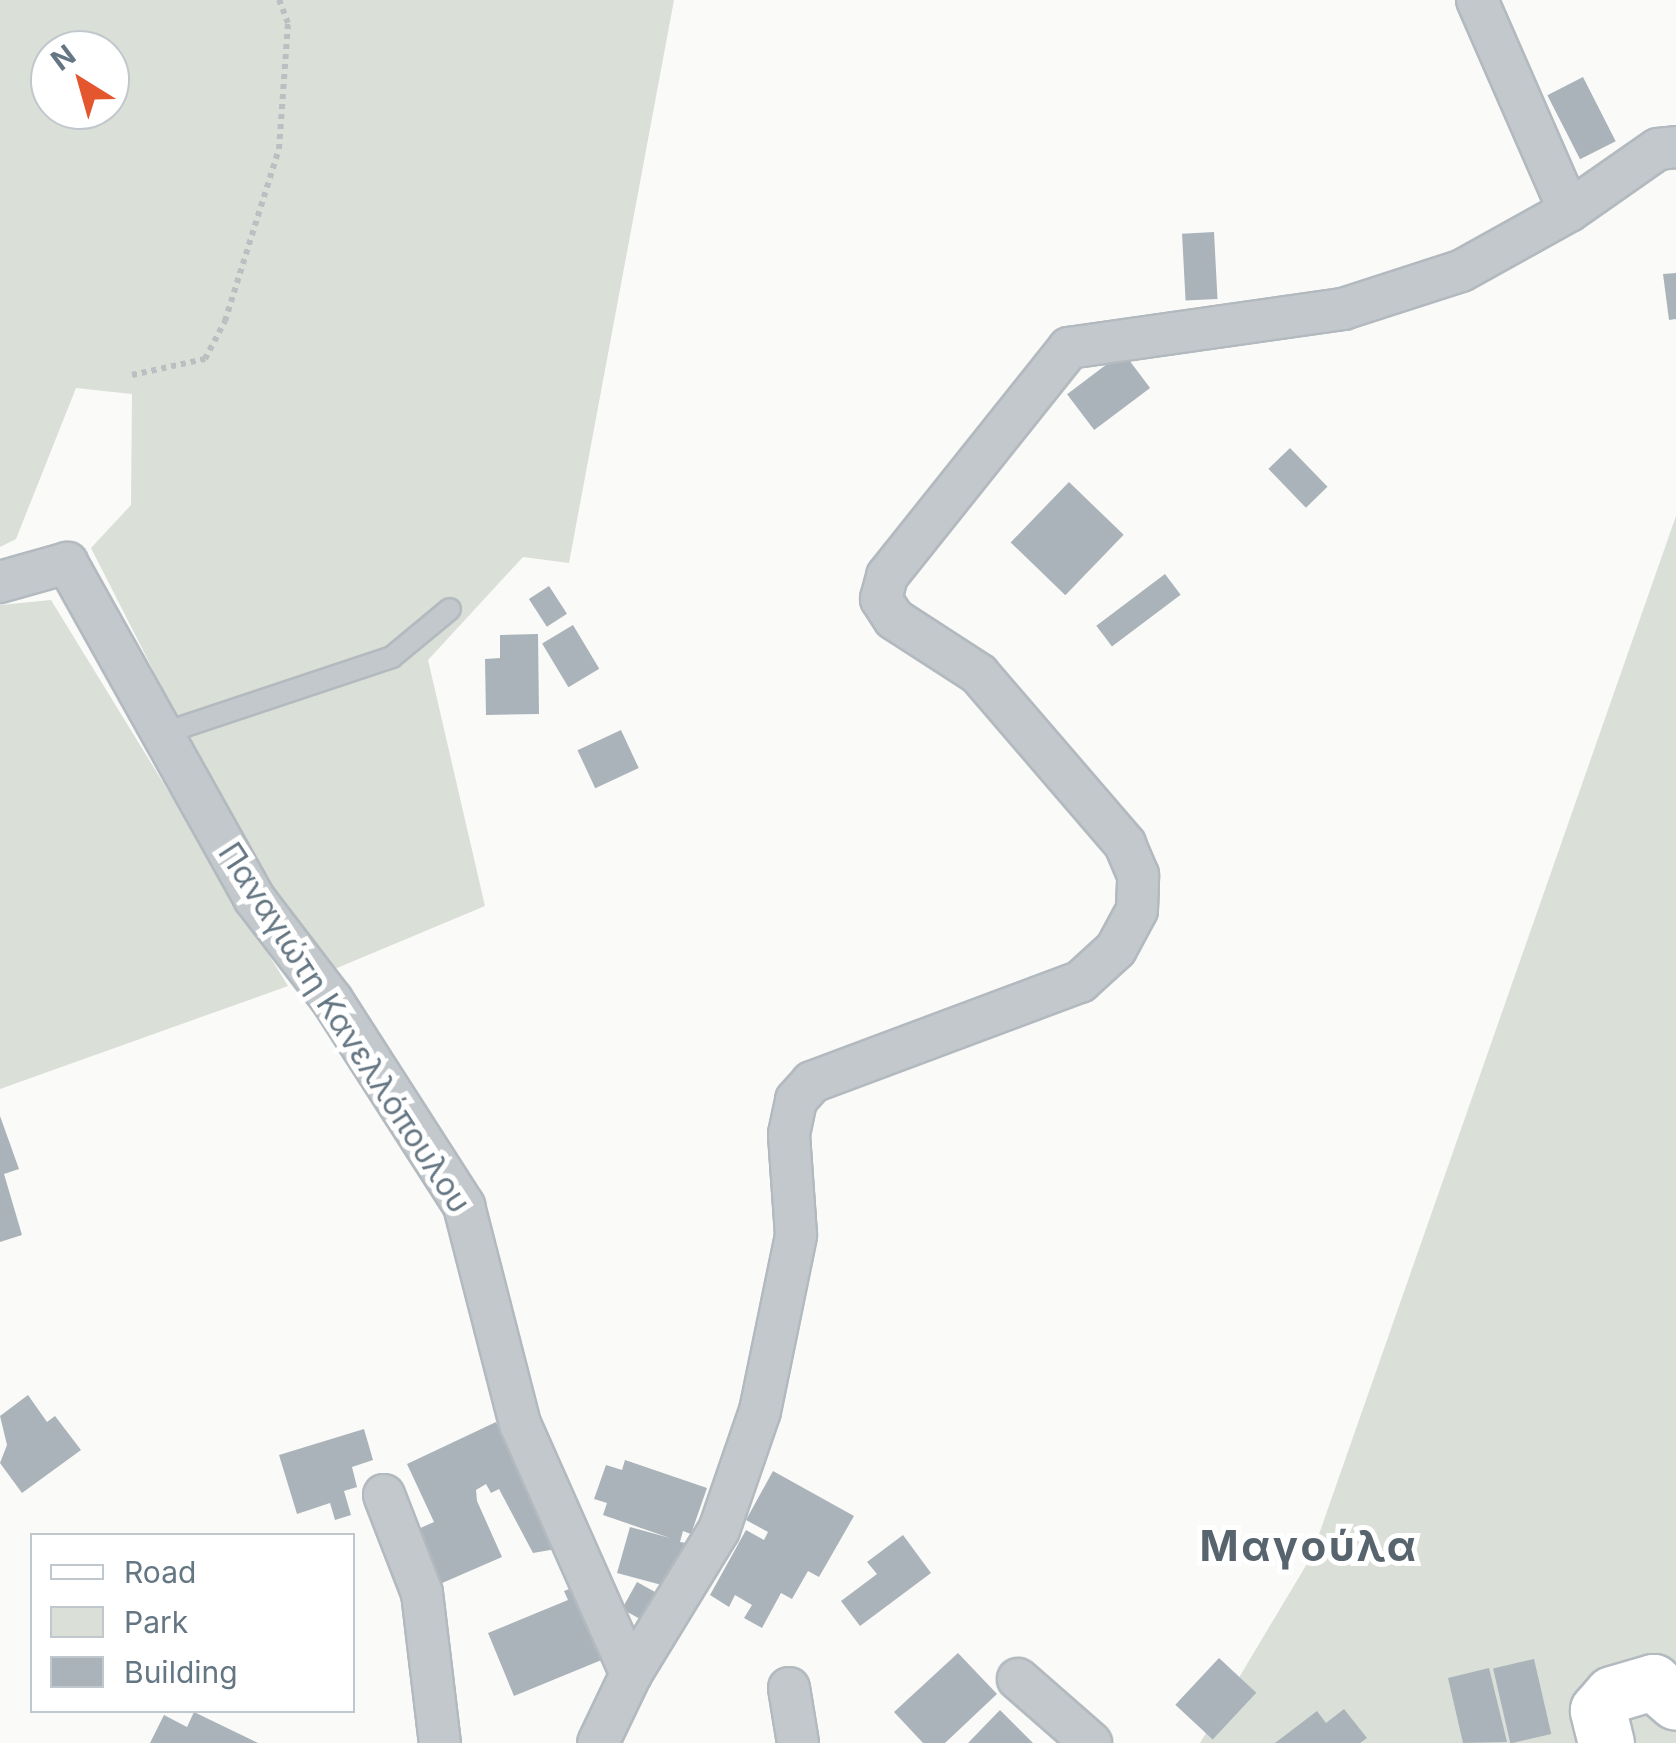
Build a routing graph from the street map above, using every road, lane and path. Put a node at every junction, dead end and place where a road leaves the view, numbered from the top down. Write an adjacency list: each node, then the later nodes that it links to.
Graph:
1 (279, 0): 5 (path)
2 (1477, 0): 4 (street)
3 (1676, 147): 4 (street)
4 (1569, 212): 10 (street)
5 (132, 375)
6 (0, 582): 8 (street, Παναγιώτη Κανελλόπουλου)
7 (450, 609): 8 (lane)
8 (164, 733): 10 (street, Παναγιώτη Κανελλόπουλου)
9 (384, 1496): 14 (street)
10 (632, 1674): 15 (street)
11 (1018, 1679): 17 (street)
12 (789, 1688): 16 (street)
13 (1676, 1702): 18 (main road)
14 (440, 1743)
15 (598, 1743)
16 (798, 1743)
17 (1091, 1743)
18 (1606, 1743)

